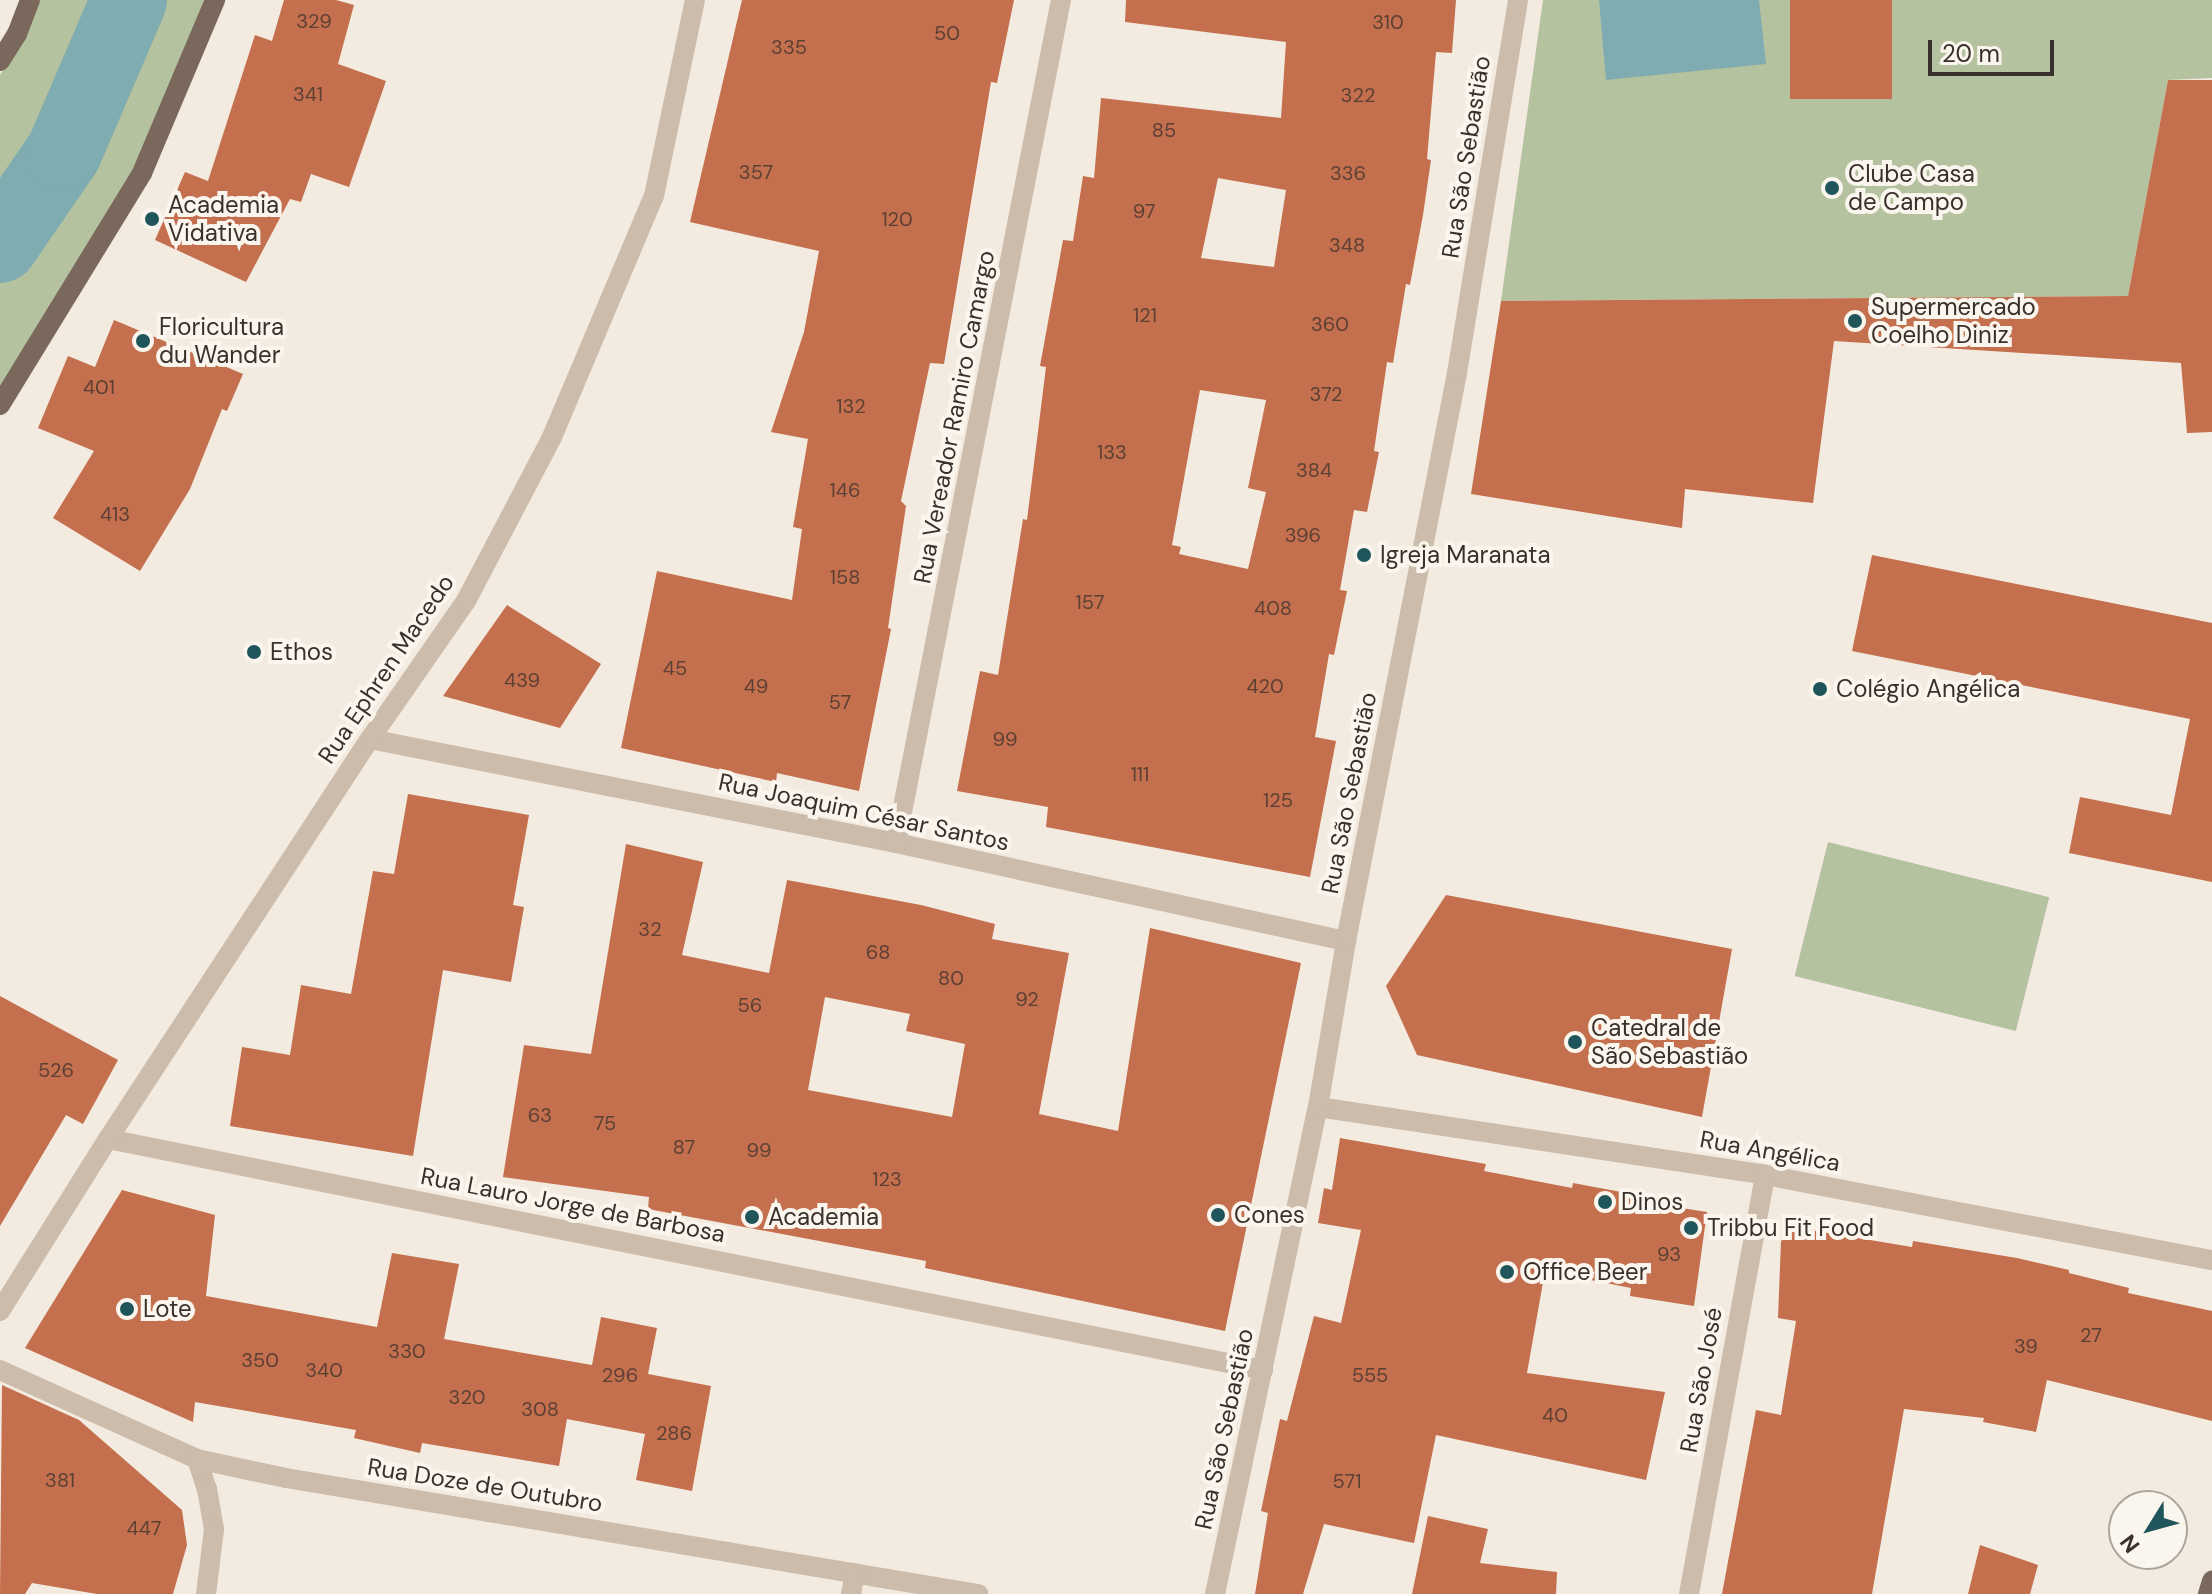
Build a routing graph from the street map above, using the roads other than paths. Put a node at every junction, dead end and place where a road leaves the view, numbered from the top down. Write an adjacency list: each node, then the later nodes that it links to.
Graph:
1 (30, 0): 6 (main road)
2 (215, 0): 7 (main road)
3 (695, 0): 8 (street, Rua Ephren Macedo)
4 (1061, 0): 9 (street, Rua Vereador Ramiro Camargo)
5 (1518, 0): 10 (street, Rua São Sebastião)
6 (0, 61)
7 (0, 405)
8 (370, 739): 9 (street, Rua Joaquim César Santos); 12 (street, Rua Ephren Macedo)
9 (896, 843): 10 (street, Rua Joaquim César Santos)
10 (1346, 941): 11 (street, Rua São Sebastião)
11 (1318, 1107): 13 (street, Rua Angélica); 17 (street, Rua São Sebastião)
12 (108, 1139): 15 (street, Rua Ephren Macedo); 17 (street, Rua Lauro Jorge de Barbosa)
13 (1765, 1175): 14 (street, Rua Angélica); 25 (street, Rua São José)
14 (2212, 1260)
15 (0, 1311)
16 (0, 1370): 18 (street, Rua Doze de Outubro)
17 (1263, 1370): 24 (street, Rua São Sebastião)
18 (197, 1459): 19 (street, Rua Doze de Outubro); 21 (street)
19 (855, 1573): 22 (street); 23 (street, Rua Doze de Outubro)
20 (2212, 1581): 26 (main road)
21 (206, 1594)
22 (851, 1594)
23 (978, 1594)
24 (1215, 1594)
25 (1689, 1594)
26 (2208, 1594)

